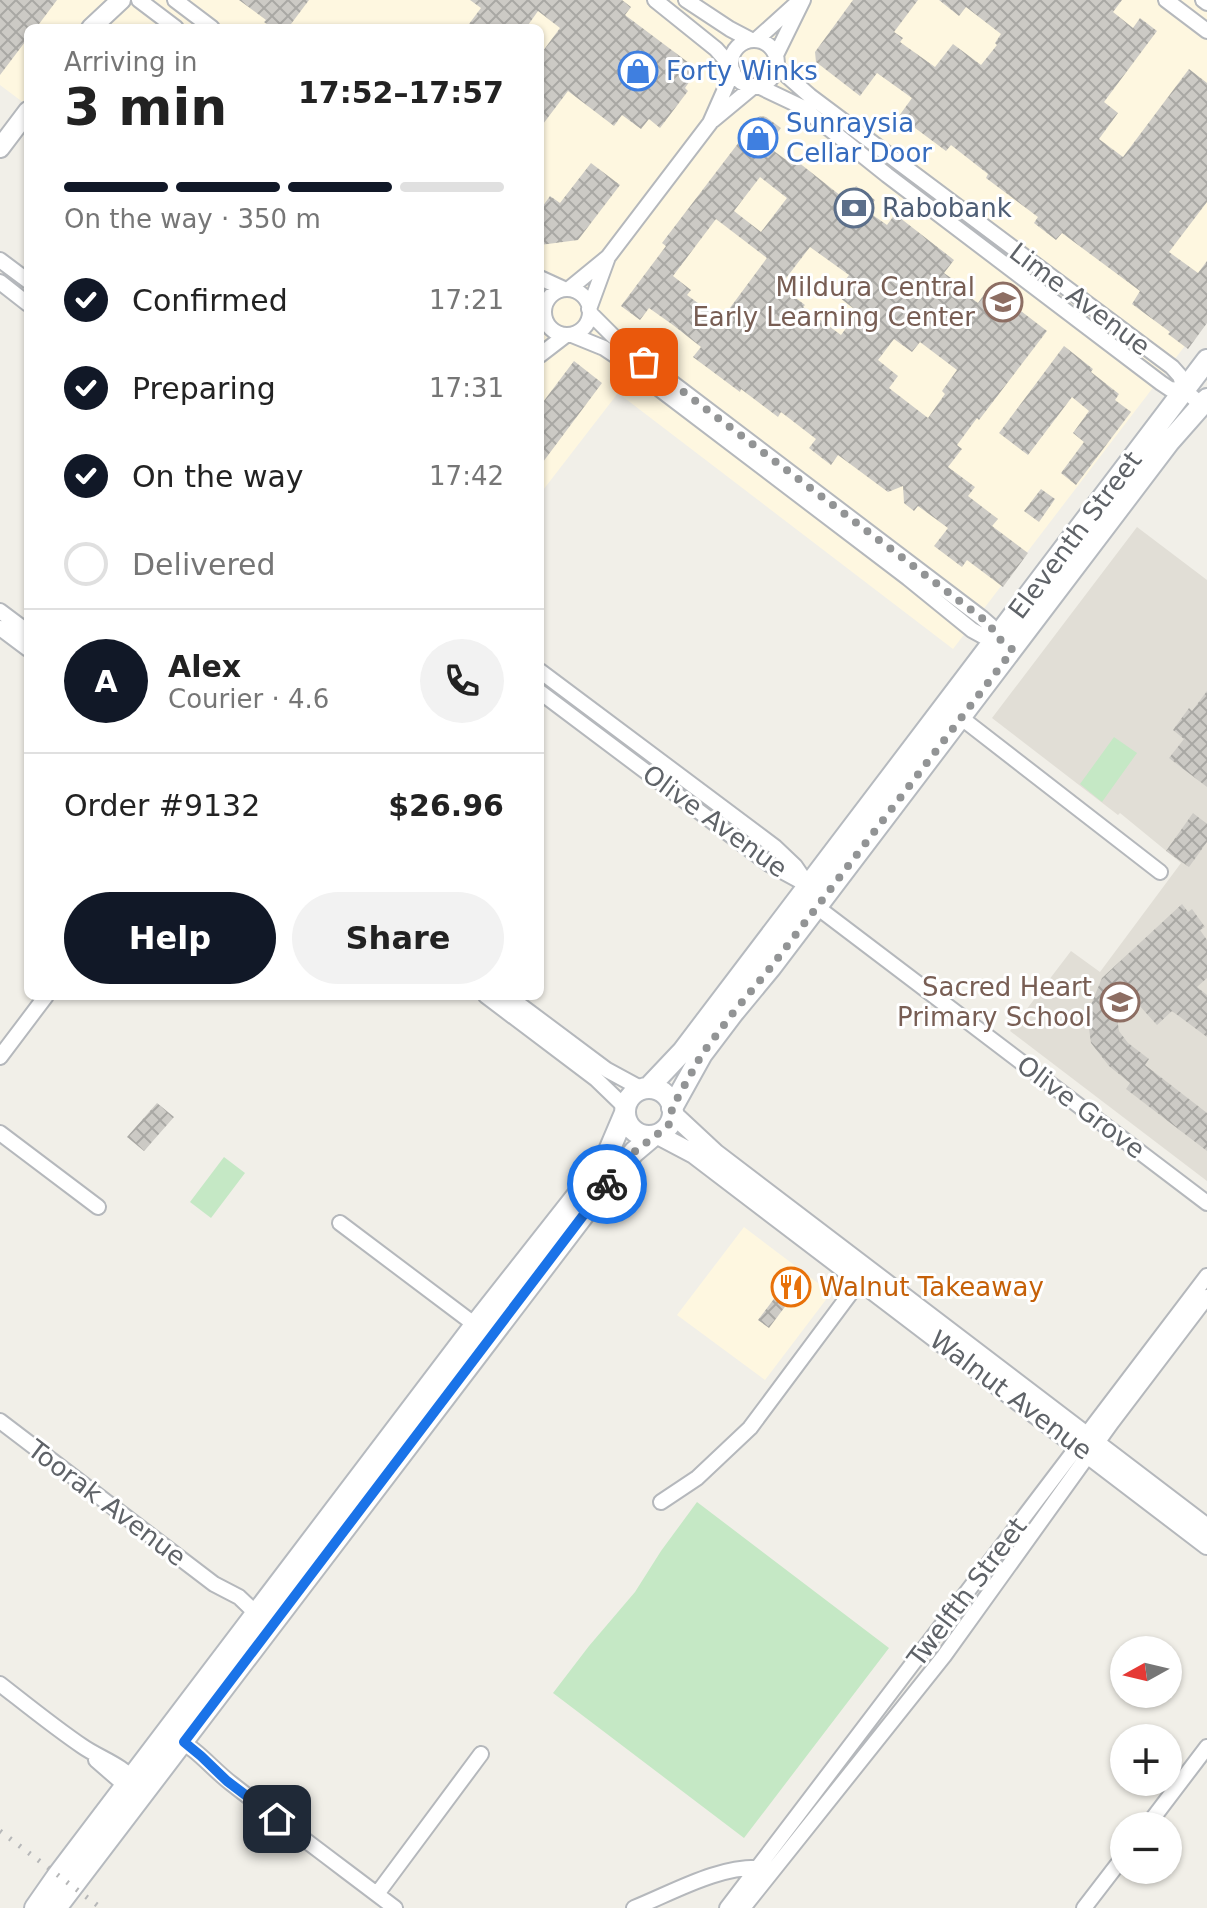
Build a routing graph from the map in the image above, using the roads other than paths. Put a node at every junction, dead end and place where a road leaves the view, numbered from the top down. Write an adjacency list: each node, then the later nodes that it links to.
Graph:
1 (106, 0): 9 (street)
2 (121, 0): 10 (street)
3 (139, 0): 11 (street)
4 (175, 0): 12 (street)
5 (655, 0): 16 (street)
6 (686, 0): 14 (street)
7 (802, 0): 14 (street); 15 (street)
8 (1166, 0): 13 (street)
9 (93, 24)
10 (95, 24)
11 (171, 24)
12 (207, 24)
13 (1207, 31)
14 (754, 40): 15 (street); 16 (street)
15 (776, 61): 17 (street); 34 (street, Lime Avenue)
16 (732, 68): 17 (street); 19 (street)
17 (756, 86): 19 (street); 34 (street, Lime Avenue)
18 (24, 116): 20 (street)
19 (710, 123): 21 (street)
20 (0, 148)
21 (608, 257): 26 (street); 29 (street)
22 (0, 260): 23 (street)
23 (24, 278)
24 (544, 280): 26 (street)
25 (0, 282): 27 (street)
26 (566, 289): 28 (street); 29 (street)
27 (24, 301)
28 (544, 308)
29 (590, 311): 31 (street); 39 (street)
30 (544, 320): 31 (street)
31 (569, 335): 32 (street); 39 (street)
32 (544, 352)
33 (1207, 360): 34 (main road, Eleventh Street)
34 (1185, 391): 35 (street, Lime Avenue); 39 (main road, Eleventh Street)
35 (1205, 402): 39 (main road, Eleventh Street)
36 (0, 611): 38 (street)
37 (0, 628): 40 (street)
38 (24, 629)
39 (1005, 644): 43 (main road, Eleventh Street)
40 (24, 646)
41 (544, 674): 45 (street, Olive Avenue)
42 (544, 695): 45 (street, Olive Avenue)
43 (953, 711): 44 (street); 45 (main road, Eleventh Street)
44 (1160, 872)
45 (809, 896): 50 (main road, Eleventh Street); 52 (main road, Eleventh Street); 55 (street, Olive Grove)
46 (43, 1000): 49 (street)
47 (491, 1000): 51 (street)
48 (513, 1000): 50 (street)
49 (0, 1057)
50 (645, 1089): 51 (main road); 52 (main road)
51 (625, 1110): 54 (main road); 61 (main road)
52 (673, 1111): 54 (main road); 58 (street, Walnut Avenue)
53 (0, 1133): 56 (street)
54 (656, 1135): 58 (street, Walnut Avenue); 61 (main road)
55 (1207, 1203)
56 (98, 1207)
57 (340, 1223): 61 (street)
58 (864, 1275): 63 (street, Walnut Avenue); 64 (street)
59 (1207, 1276): 63 (street, Twelfth Street)
60 (1207, 1297): 63 (street, Twelfth Street)
61 (483, 1331): 67 (main road)
62 (0, 1421): 67 (street, Toorak Avenue)
63 (1088, 1445): 65 (street, Walnut Avenue); 66 (street, Walnut Avenue); 74 (street, Twelfth Street)
64 (661, 1502)
65 (1207, 1528)
66 (1207, 1545)
67 (259, 1621): 69 (main road)
68 (0, 1684): 72 (street)
69 (175, 1742): 72 (main road); 77 (street)
70 (1207, 1747): 73 (street)
71 (481, 1754): 77 (street)
72 (134, 1786): 79 (main road); 80 (main road)
73 (1158, 1812)
74 (764, 1869): 76 (street); 78 (street, Twelfth Street)
75 (1110, 1874): 84 (street)
76 (712, 1876): 78 (street); 82 (street)
77 (377, 1894): 81 (street)
78 (743, 1901): 83 (street, Twelfth Street)
79 (35, 1908)
80 (56, 1908)
81 (395, 1908)
82 (634, 1908)
83 (727, 1908)
84 (1084, 1908)

